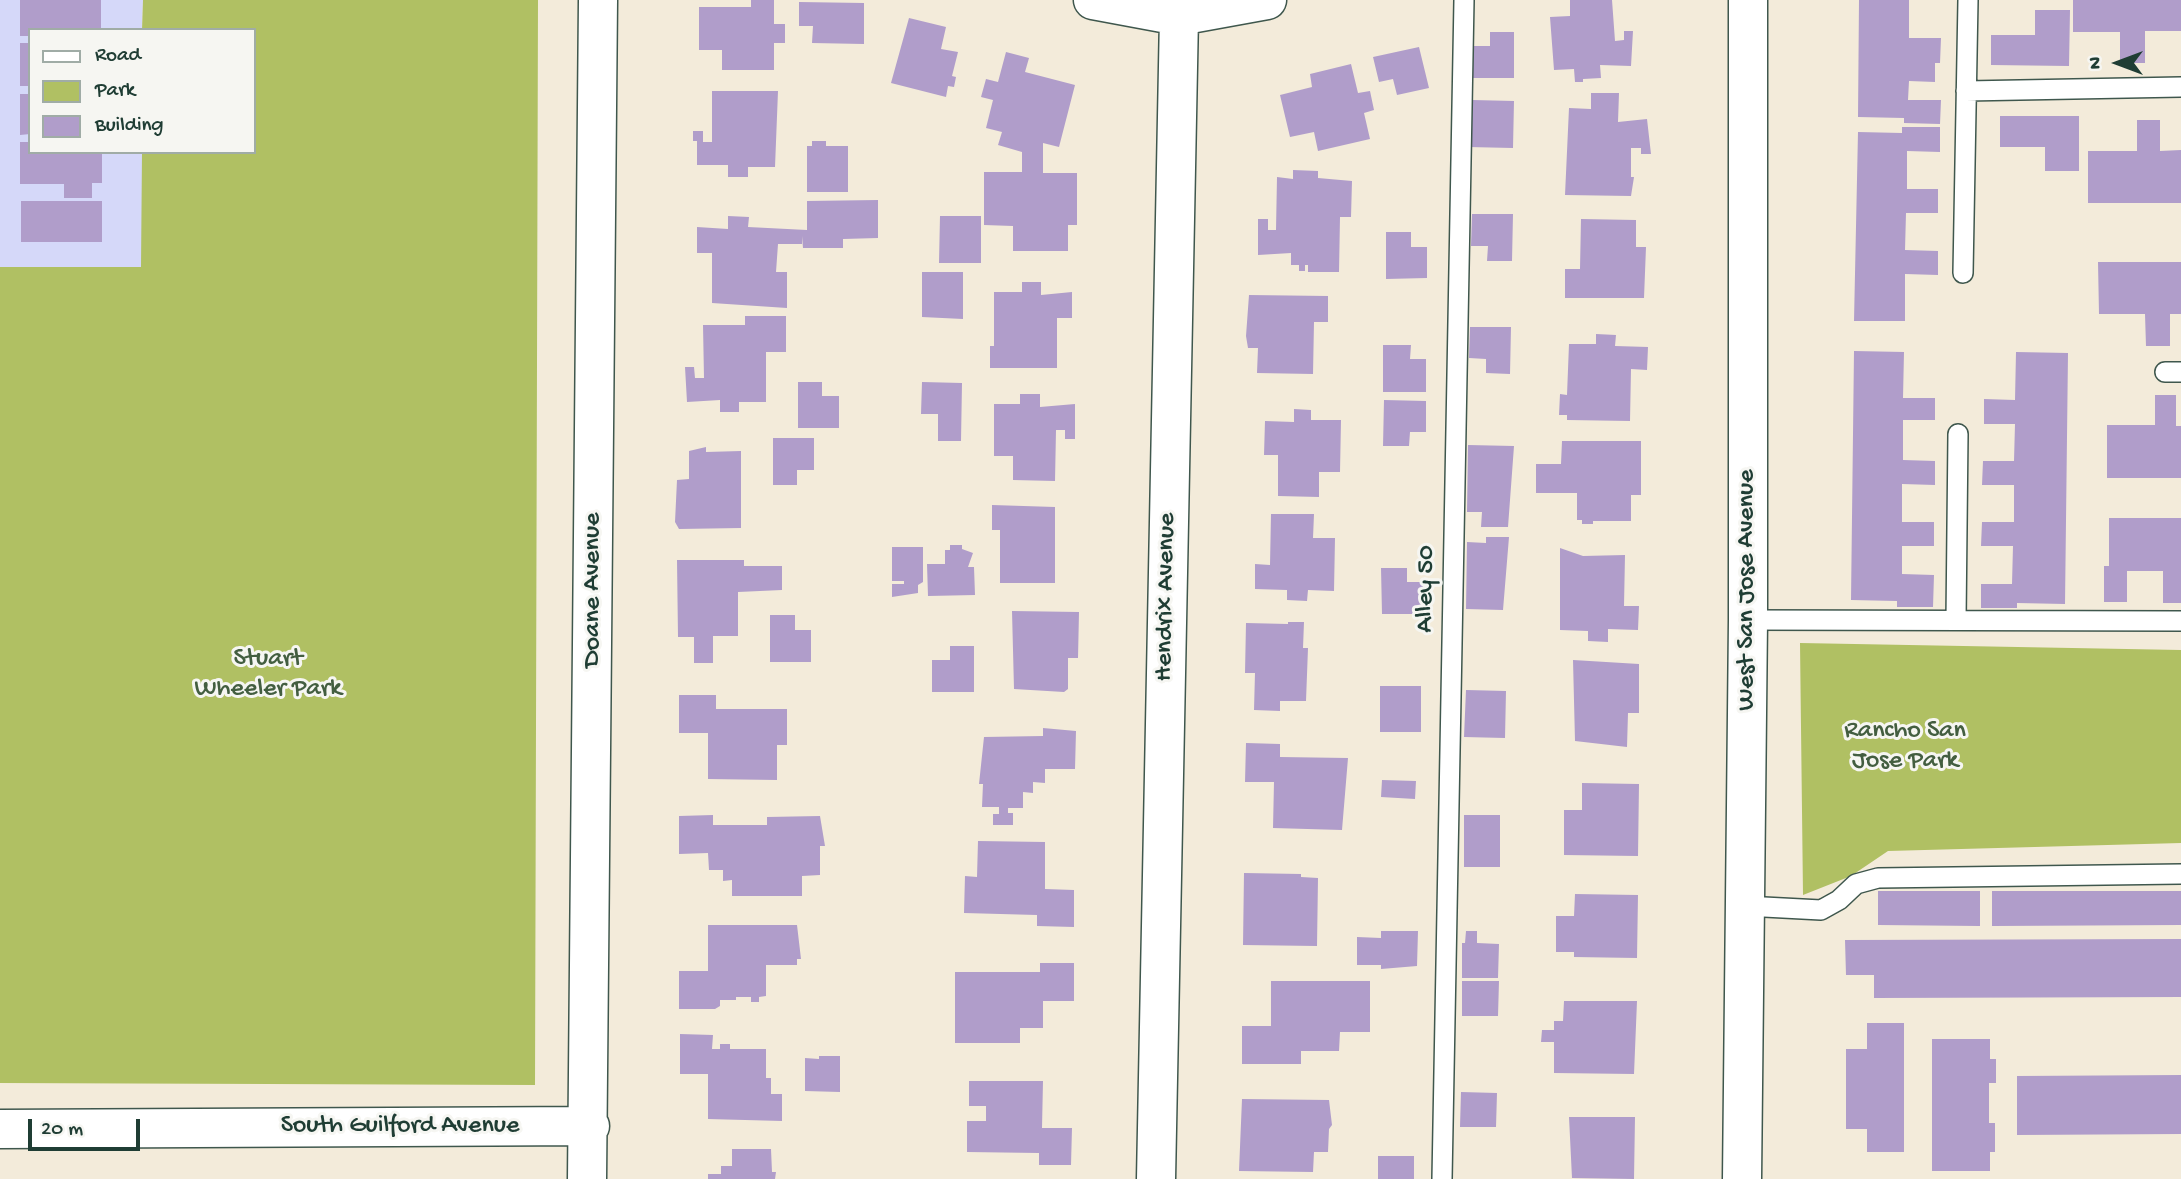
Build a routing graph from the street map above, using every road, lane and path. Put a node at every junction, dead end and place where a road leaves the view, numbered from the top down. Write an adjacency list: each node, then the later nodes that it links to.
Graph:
1 (598, 0): 17 (street, Doane Avenue)
2 (1093, 0): 7 (street)
3 (1267, 0): 7 (street)
4 (1464, 0): 21 (lane, Alley 50)
5 (1748, 0): 12 (street, West San Jose Avenue)
6 (1968, 0): 9 (lane)
7 (1179, 16): 20 (street, Hendrix Avenue)
8 (2181, 87): 9 (lane)
9 (1966, 91): 10 (lane)
10 (1963, 273)
11 (1958, 434): 13 (lane)
12 (1748, 620): 13 (lane); 16 (street, West San Jose Avenue)
13 (1956, 620): 14 (lane)
14 (2181, 621)
15 (2181, 874): 16 (lane)
16 (1745, 906): 22 (street, West San Jose Avenue)
17 (590, 1126): 18 (street, South Guilford Avenue); 19 (street, Doane Avenue)
18 (0, 1129)
19 (587, 1179)
20 (1156, 1179)
21 (1442, 1179)
22 (1742, 1179)

